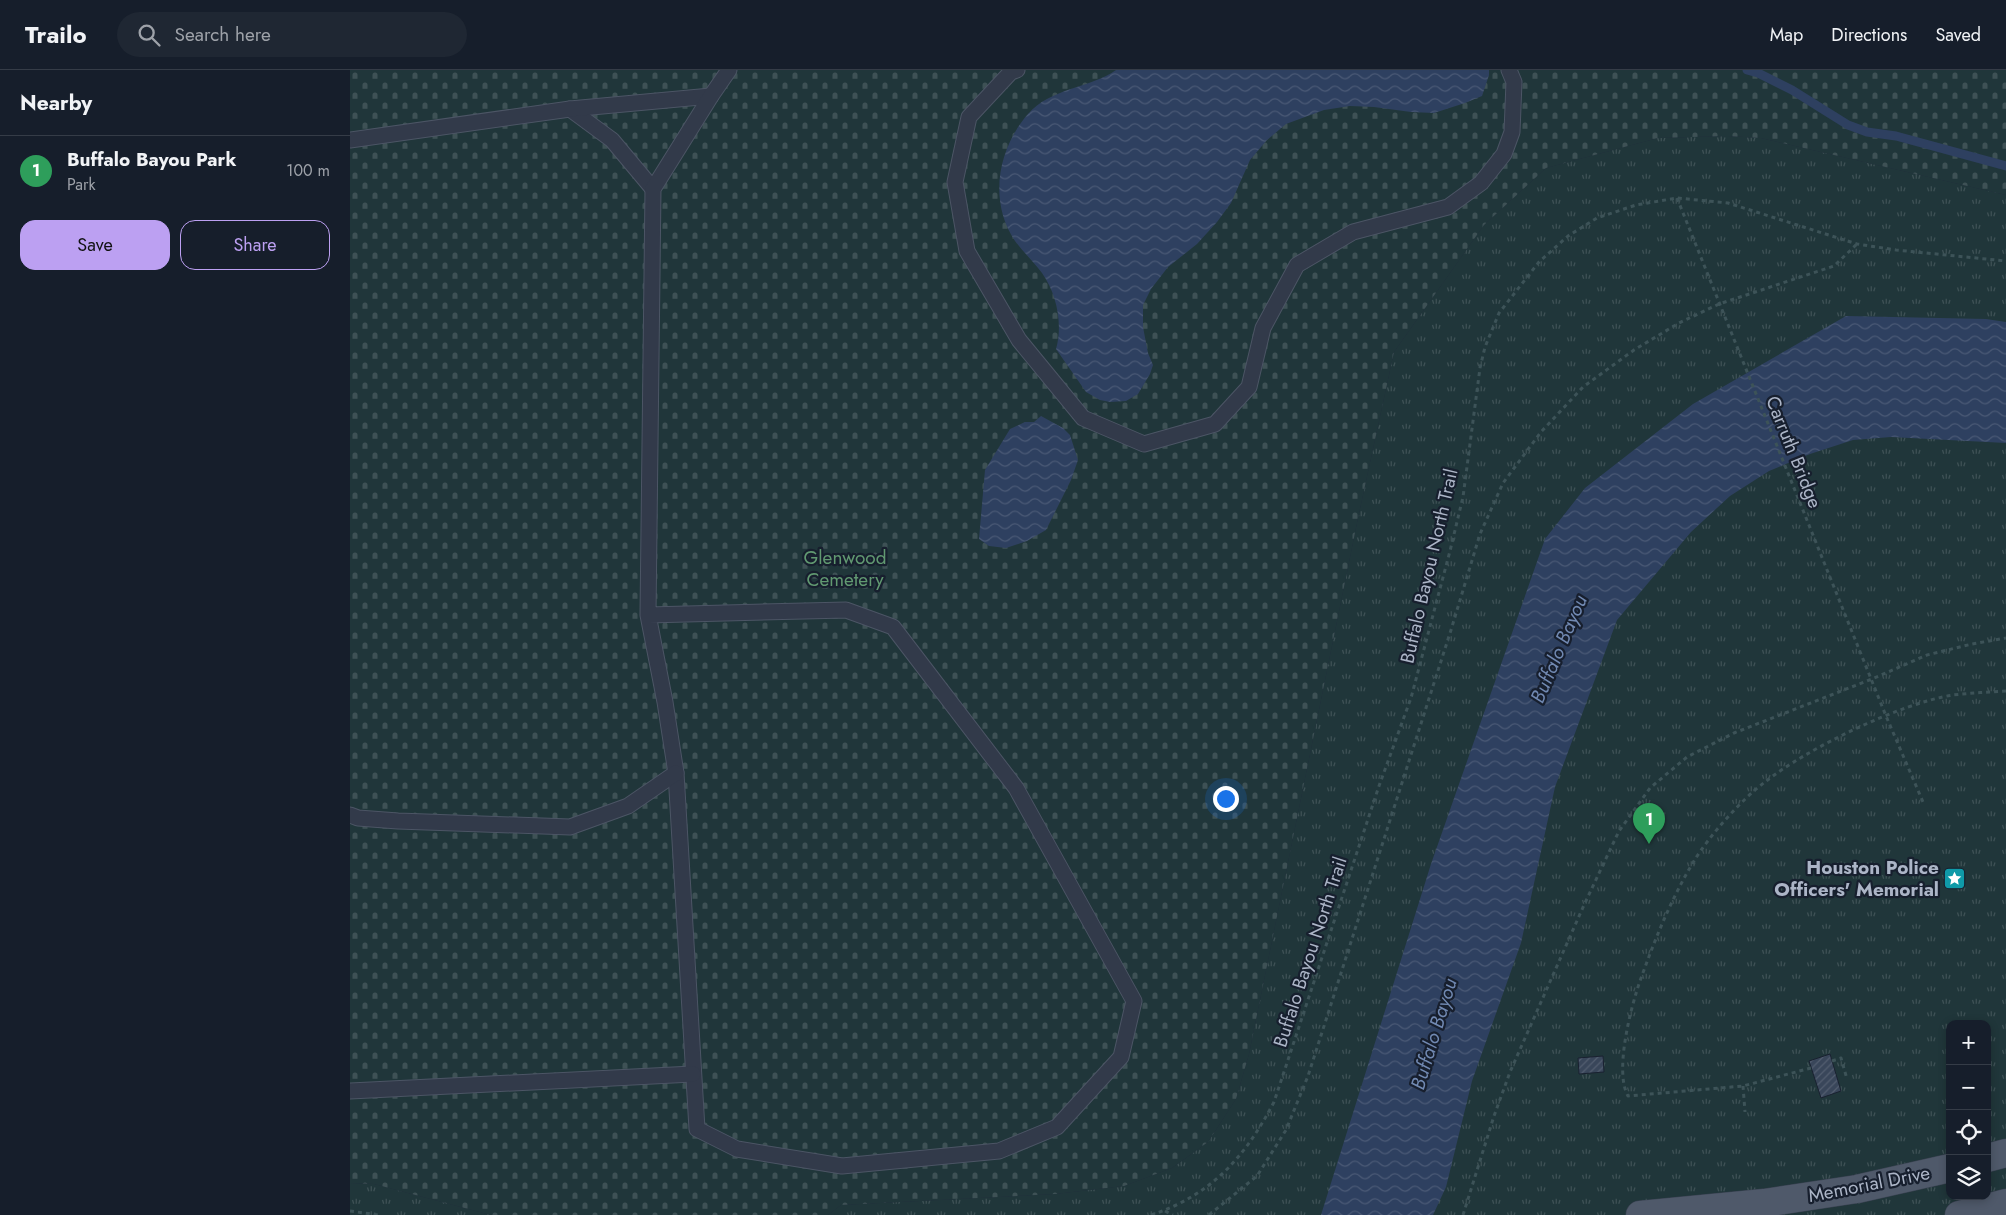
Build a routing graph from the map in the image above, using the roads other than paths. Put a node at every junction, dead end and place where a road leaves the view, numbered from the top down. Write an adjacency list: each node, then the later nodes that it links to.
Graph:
1 (729, 70): 4 (lane)
2 (1017, 70): 3 (lane)
3 (1509, 70)
4 (710, 96): 5 (lane); 7 (lane)
5 (570, 108): 6 (lane); 7 (lane)
6 (350, 140)
7 (653, 189): 8 (lane)
8 (648, 615): 9 (lane); 11 (lane)
9 (676, 772): 10 (lane); 11 (lane)
10 (350, 815)
11 (693, 1074): 12 (lane)
12 (350, 1091)
13 (2006, 1153): 14 (main road)
14 (1991, 1157)
15 (1946, 1169): 17 (main road, Memorial Drive)
16 (2006, 1203): 18 (main road)
17 (1640, 1215)
18 (1959, 1215)

